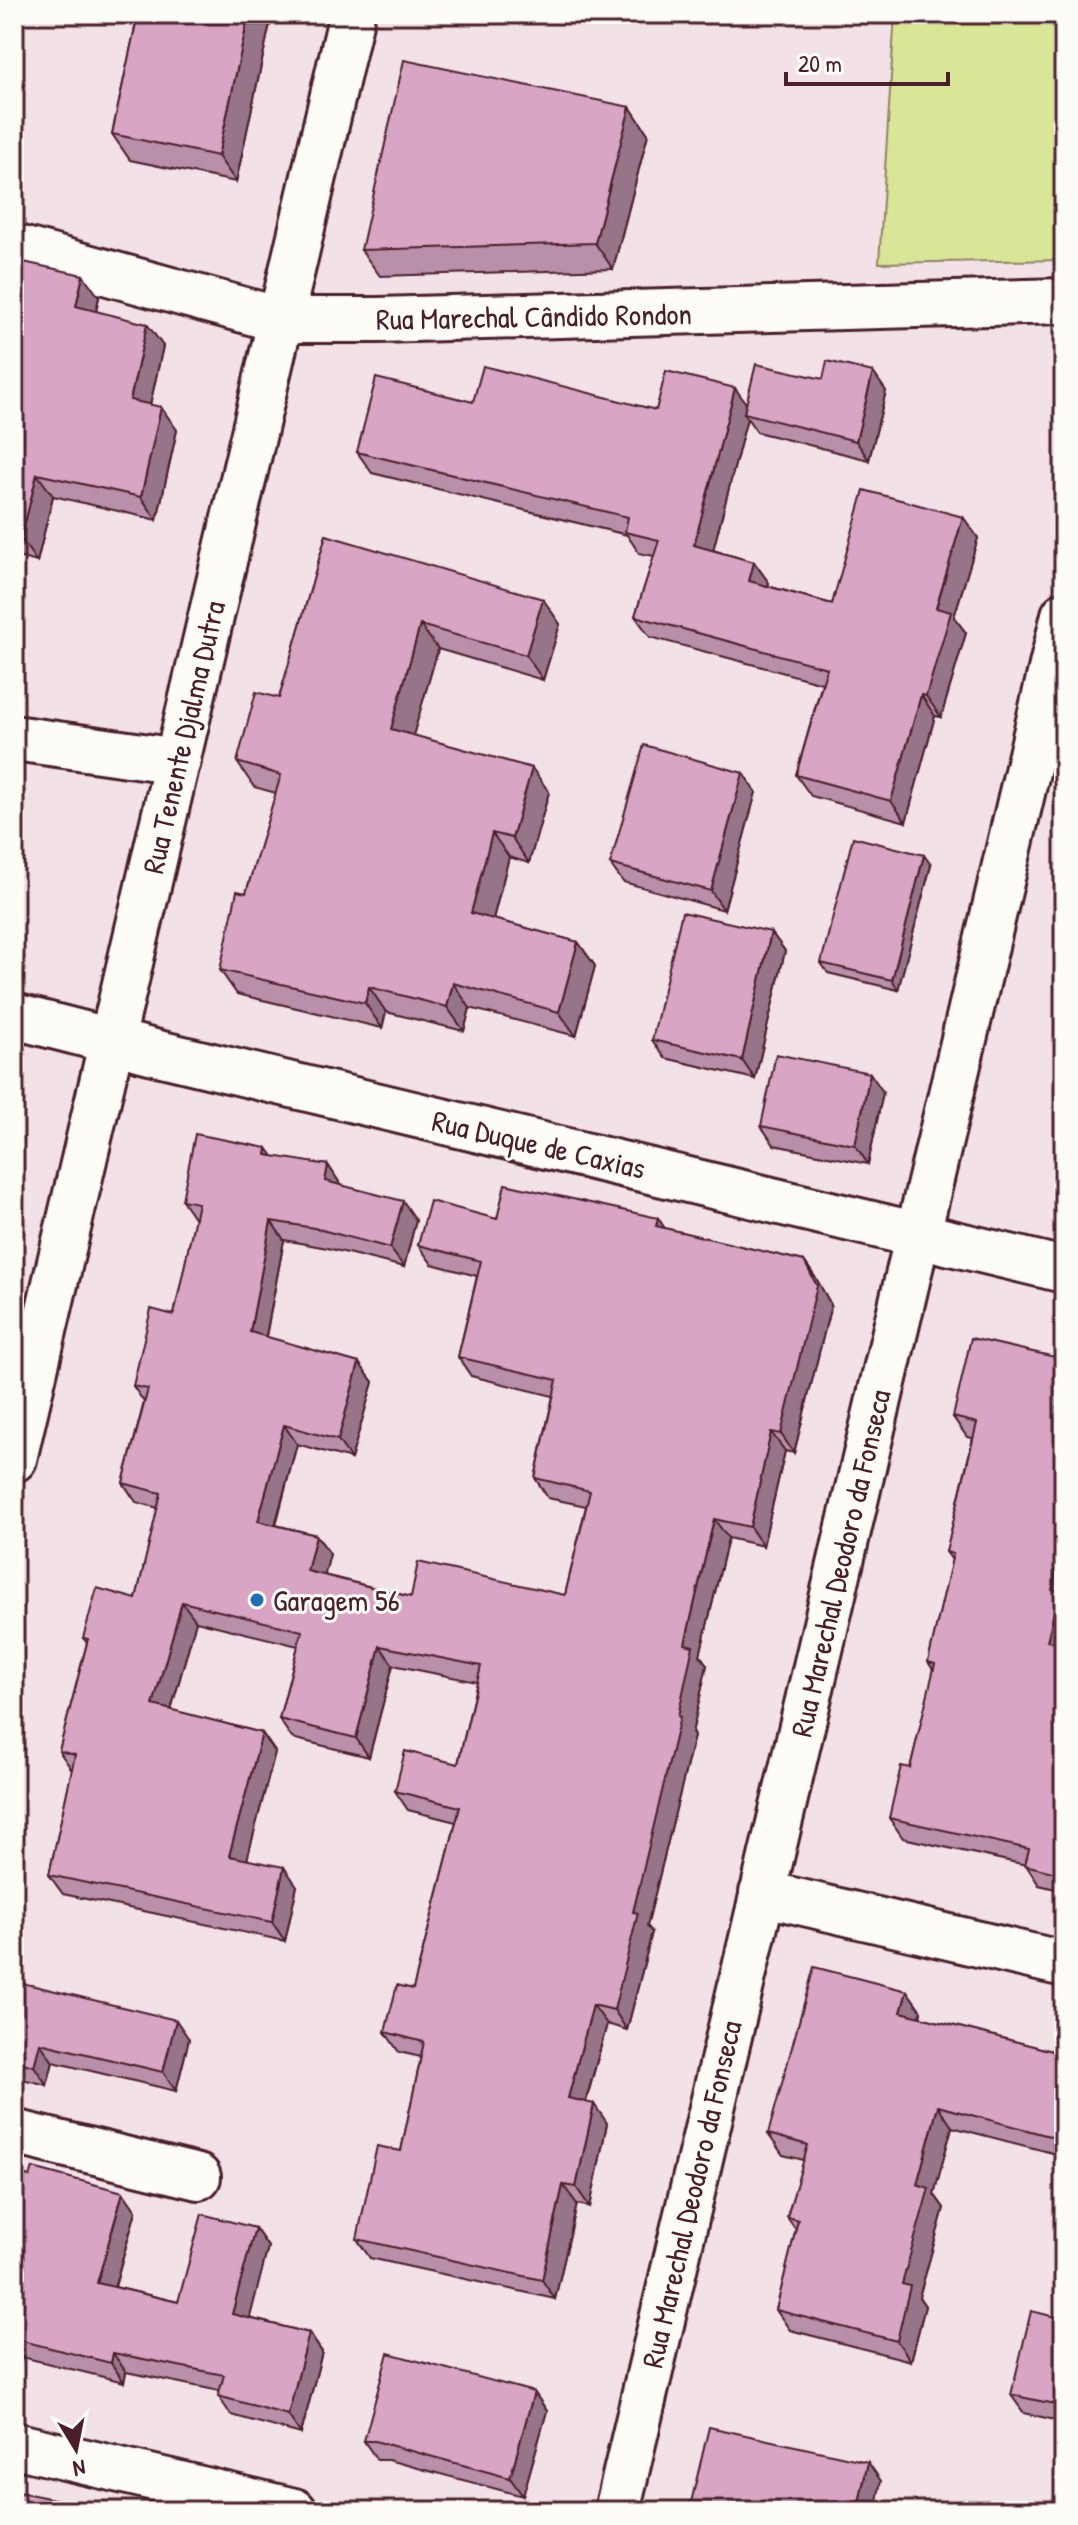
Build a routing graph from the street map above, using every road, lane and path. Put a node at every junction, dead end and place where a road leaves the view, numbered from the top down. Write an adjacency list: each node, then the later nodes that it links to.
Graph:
1 (352, 14): 4 (street, Rua Tenente Djalma Dutra)
2 (14, 247): 4 (street, Rua Marechal Cândido Rondon)
3 (1064, 301): 4 (street, Rua Marechal Cândido Rondon)
4 (280, 320): 7 (street, Rua Tenente Djalma Dutra)
5 (1064, 615): 10 (street, Rua Marechal Deodoro da Fonseca)
6 (14, 738): 7 (street)
7 (178, 761): 9 (street, Rua Tenente Djalma Dutra)
8 (14, 1016): 9 (street, Rua Duque de Caxias)
9 (112, 1042): 10 (street, Rua Duque de Caxias); 12 (street, Rua Tenente Djalma Dutra)
10 (918, 1235): 11 (street, Rua Duque de Caxias); 13 (street, Rua Marechal Deodoro da Fonseca)
11 (1064, 1270)
12 (14, 1459)
13 (762, 1893): 14 (street); 19 (street, Rua Marechal Deodoro da Fonseca)
14 (1064, 1964)
15 (14, 2132): 16 (street)
16 (198, 2177)
17 (14, 2445): 18 (street)
18 (294, 2511)
19 (617, 2511)

